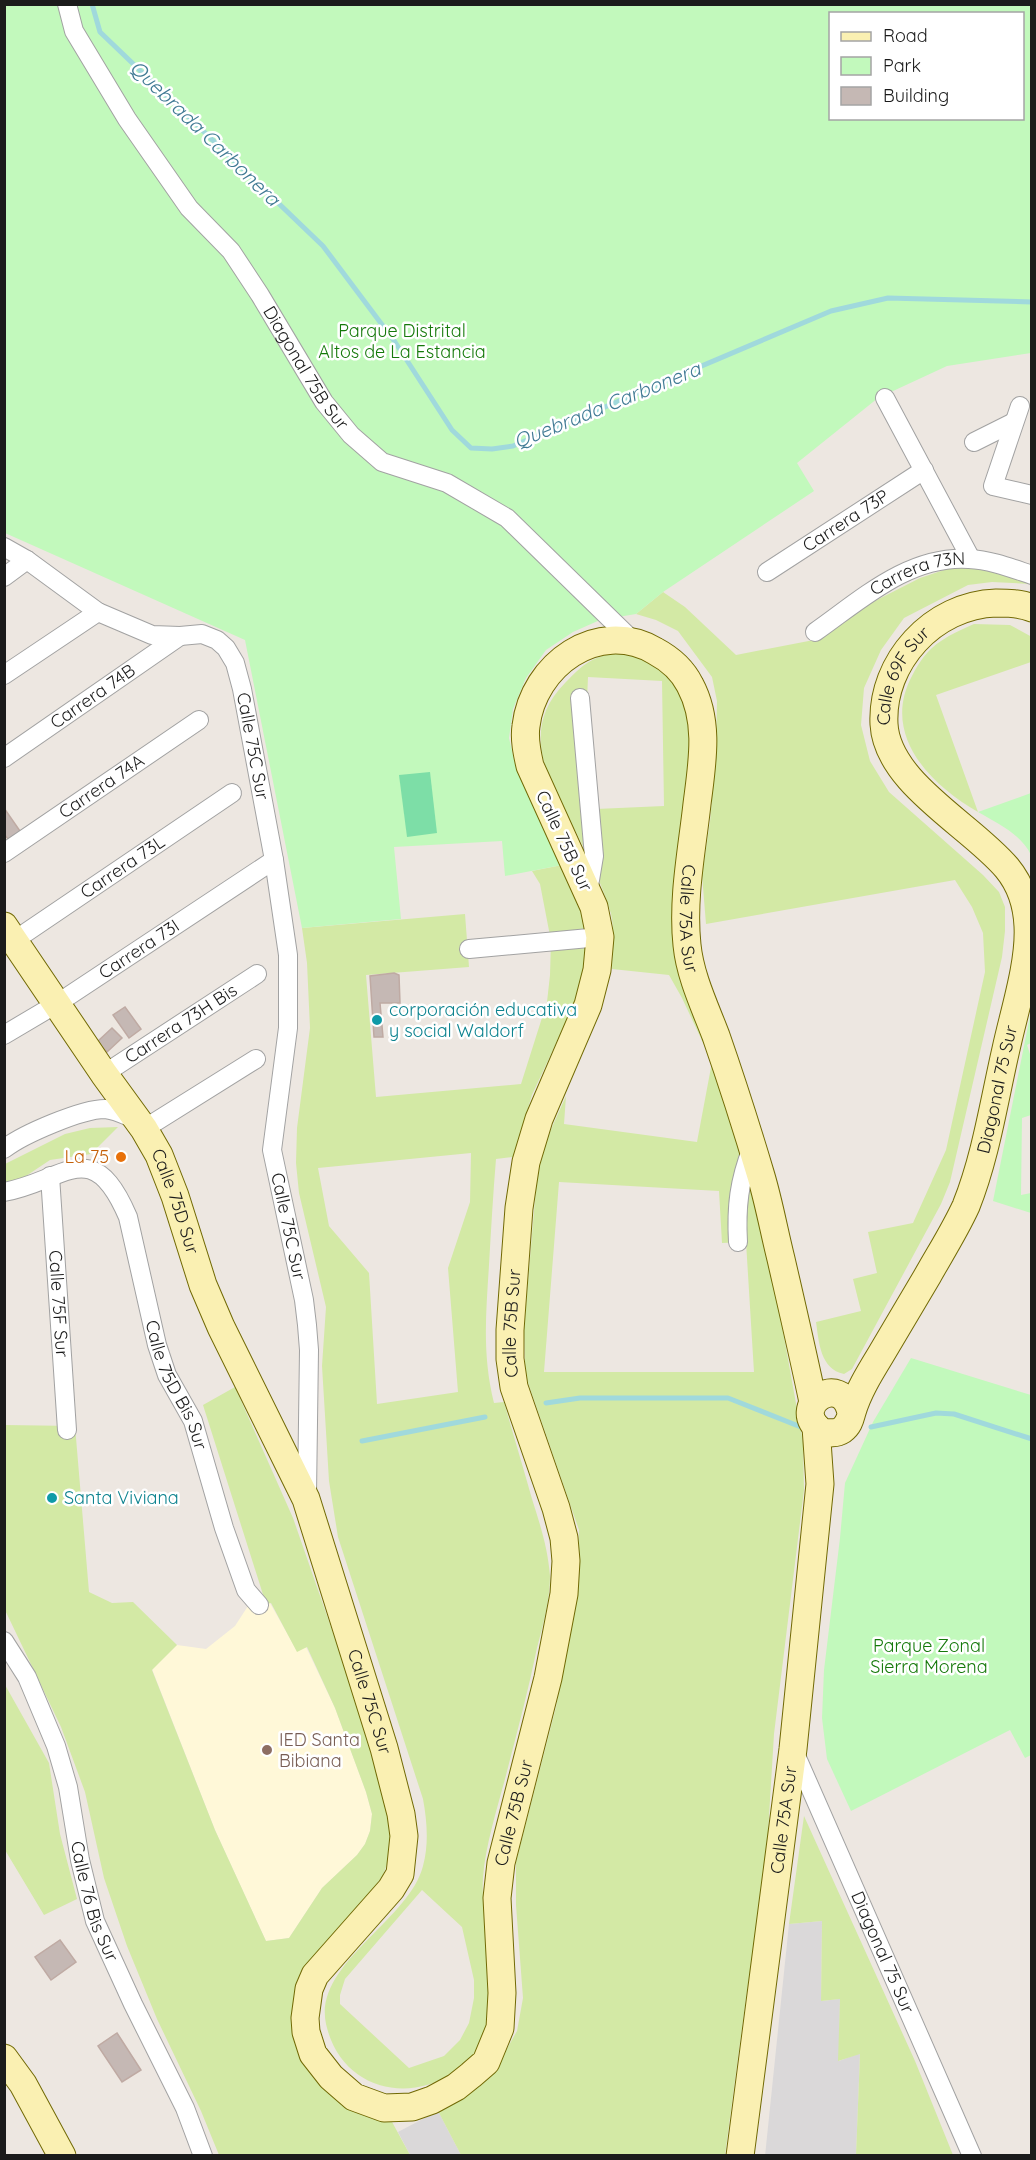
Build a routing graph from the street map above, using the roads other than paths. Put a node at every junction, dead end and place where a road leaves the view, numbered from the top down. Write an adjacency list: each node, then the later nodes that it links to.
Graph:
1 (67, 4): 16 (street, Diagonal 75B Sur)
2 (885, 398): 4 (street)
3 (974, 442): 5 (street)
4 (924, 470): 7 (street); 9 (street, Carrera 73P)
5 (1032, 495)
6 (4, 547): 8 (street, Calle 75C Sur)
7 (971, 559): 10 (street, Carrera 73N); 14 (street, Carrera 73N)
8 (27, 560): 11 (street); 13 (street, Calle 75C Sur)
9 (768, 572)
10 (1032, 575)
11 (4, 577)
12 (1032, 608): 22 (street, Calle 69F Sur)
13 (98, 612): 15 (street, Calle 75C Sur); 17 (street)
14 (815, 632)
15 (180, 636): 20 (street, Carrera 74B); 24 (street, Calle 75C Sur)
16 (633, 641): 25 (street, Calle 75B Sur); 35 (street, Calle 75A Sur)
17 (4, 675)
18 (580, 698): 25 (street)
19 (199, 720): 23 (street, Carrera 74A)
20 (4, 758)
21 (232, 794): 26 (street, Carrera 73L)
22 (946, 812): 40 (street, Diagonal 75 Sur)
23 (4, 853)
24 (274, 860): 30 (street, Carrera 73I); 42 (street, Calle 75C Sur)
25 (588, 892): 27 (street, Calle 75B Sur)
26 (10, 933): 30 (street, Calle 75D Sur)
27 (600, 937): 28 (street); 46 (street, Calle 75B Sur)
28 (469, 949)
29 (256, 974): 33 (street, Carrera 73H Bis)
30 (58, 1004): 31 (street, Carrera 73I); 33 (street, Calle 75D Sur)
31 (4, 1035)
32 (256, 1059): 34 (street)
33 (104, 1074): 34 (street, Calle 75D Sur)
34 (141, 1125): 36 (street); 42 (street, Calle 75D Sur)
35 (752, 1148): 39 (street); 40 (street, Calle 75A Sur)
36 (4, 1149)
37 (50, 1176): 38 (street); 41 (street, Calle 75F Sur); 43 (street, Calle 75D Bis Sur)
38 (4, 1192)
39 (738, 1242)
40 (832, 1410): 45 (street, Calle 75A Sur)
41 (67, 1430)
42 (306, 1499): 46 (street, Calle 75C Sur)
43 (259, 1605)
44 (4, 1641): 49 (street, Calle 76 Bis Sur)
45 (793, 1749): 50 (street, Calle 75A Sur); 51 (street, Diagonal 75 Sur)
46 (494, 2045)
47 (4, 2058): 48 (street)
48 (62, 2156)
49 (203, 2156)
50 (740, 2156)
51 (972, 2156)

